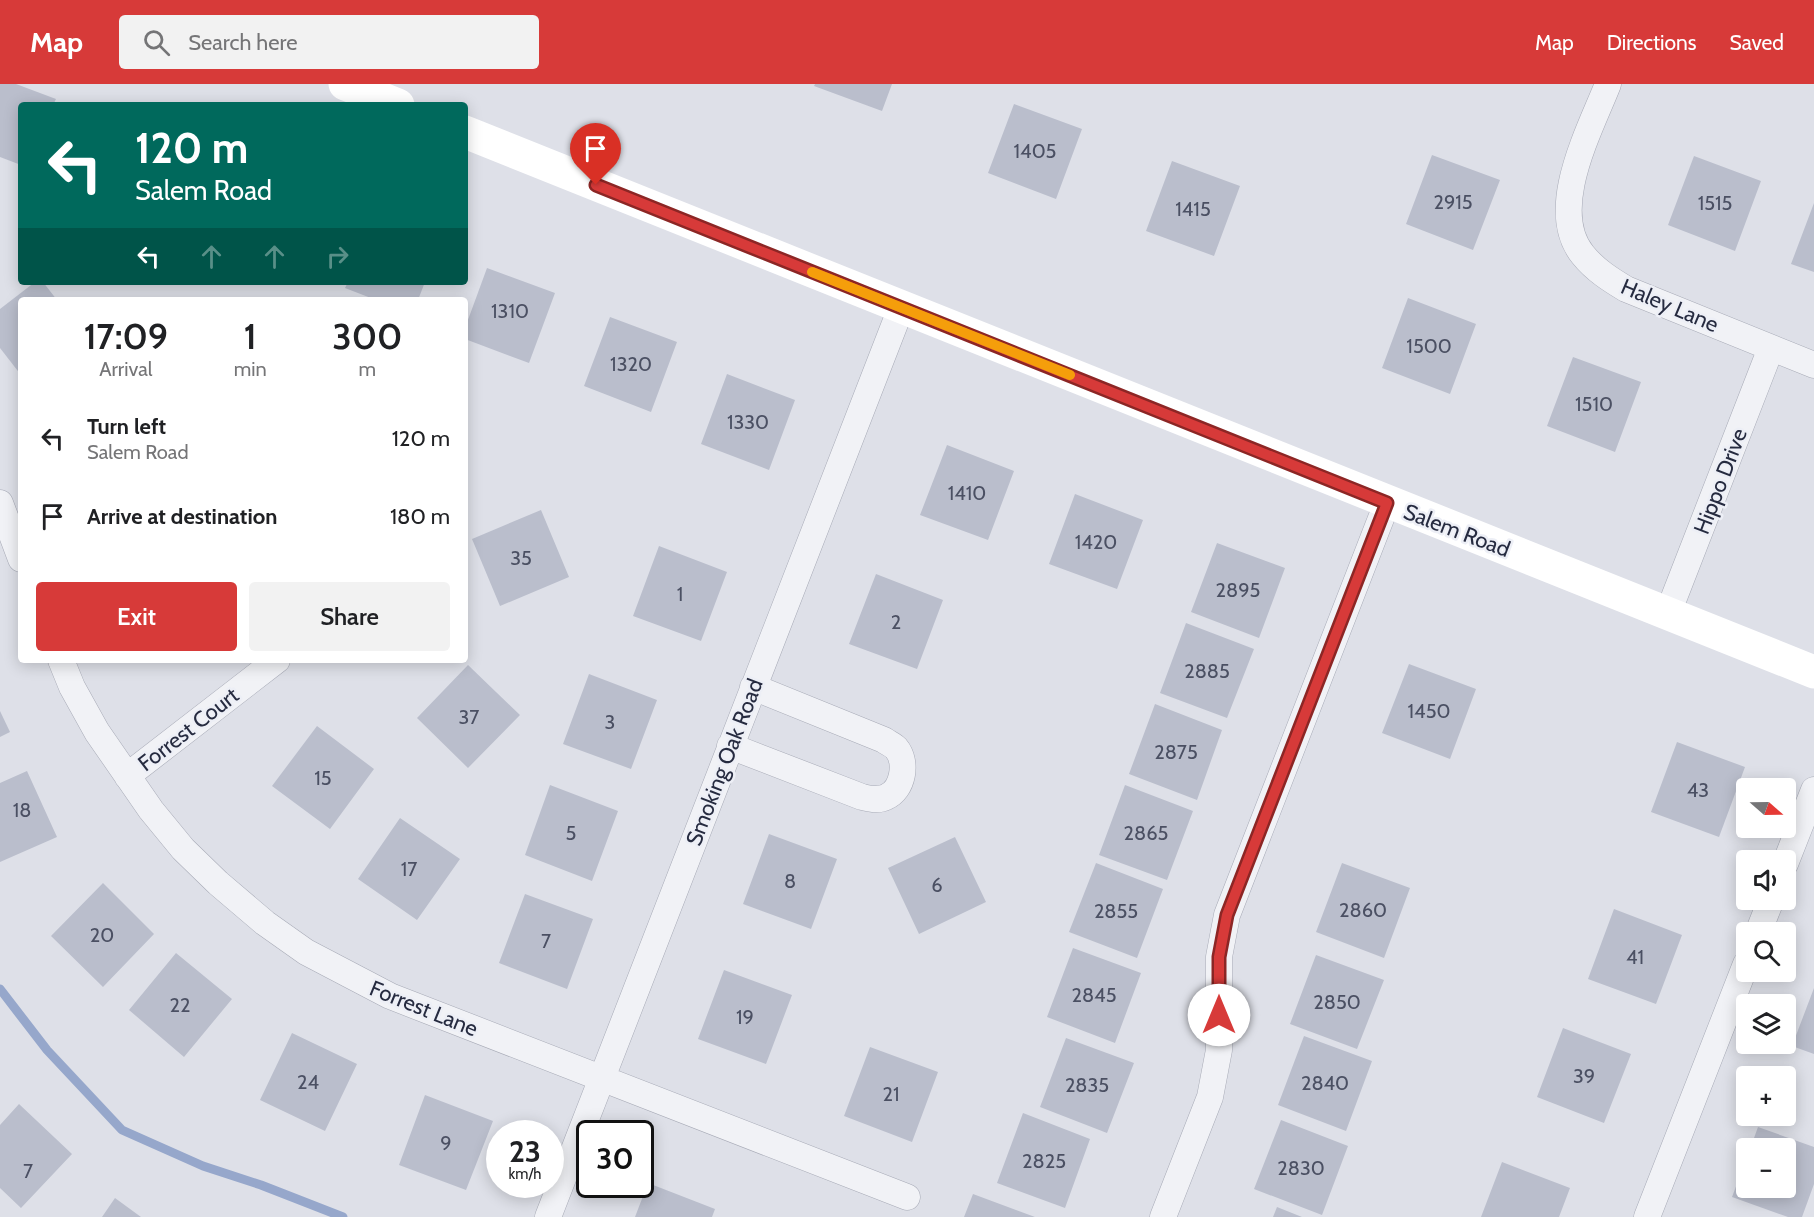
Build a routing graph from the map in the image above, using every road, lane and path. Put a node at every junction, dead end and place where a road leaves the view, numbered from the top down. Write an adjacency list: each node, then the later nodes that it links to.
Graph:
1 (345, 84): 3 (main road)
2 (1608, 84): 6 (street, Haley Lane)
3 (387, 96)
4 (468, 133): 5 (main road, Salem Road)
5 (901, 308): 9 (main road, Salem Road); 15 (street, Smoking Oak Road)
6 (1771, 348): 7 (street, Haley Lane); 11 (street, Hippo Drive)
7 (1814, 365)
8 (0, 503): 10 (street)
9 (1387, 503): 11 (main road, Salem Road); 24 (street)
10 (18, 551)
11 (1668, 613): 14 (main road, Salem Road)
12 (62, 663): 17 (street, Forrest Lane)
13 (273, 663): 17 (street, Forrest Court)
14 (1814, 672)
15 (753, 687): 16 (street, Smoking Oak Road); 16 (street)
16 (730, 746): 21 (street, Smoking Oak Road)
17 (127, 776): 21 (street, Forrest Lane)
18 (1814, 790): 19 (street)
19 (1790, 850)
20 (1739, 982): 25 (street)
21 (603, 1078): 22 (street, Forrest Lane); 23 (street, Smoking Oak Road)
22 (907, 1197)
23 (549, 1217)
24 (1163, 1217)
25 (1647, 1217)

